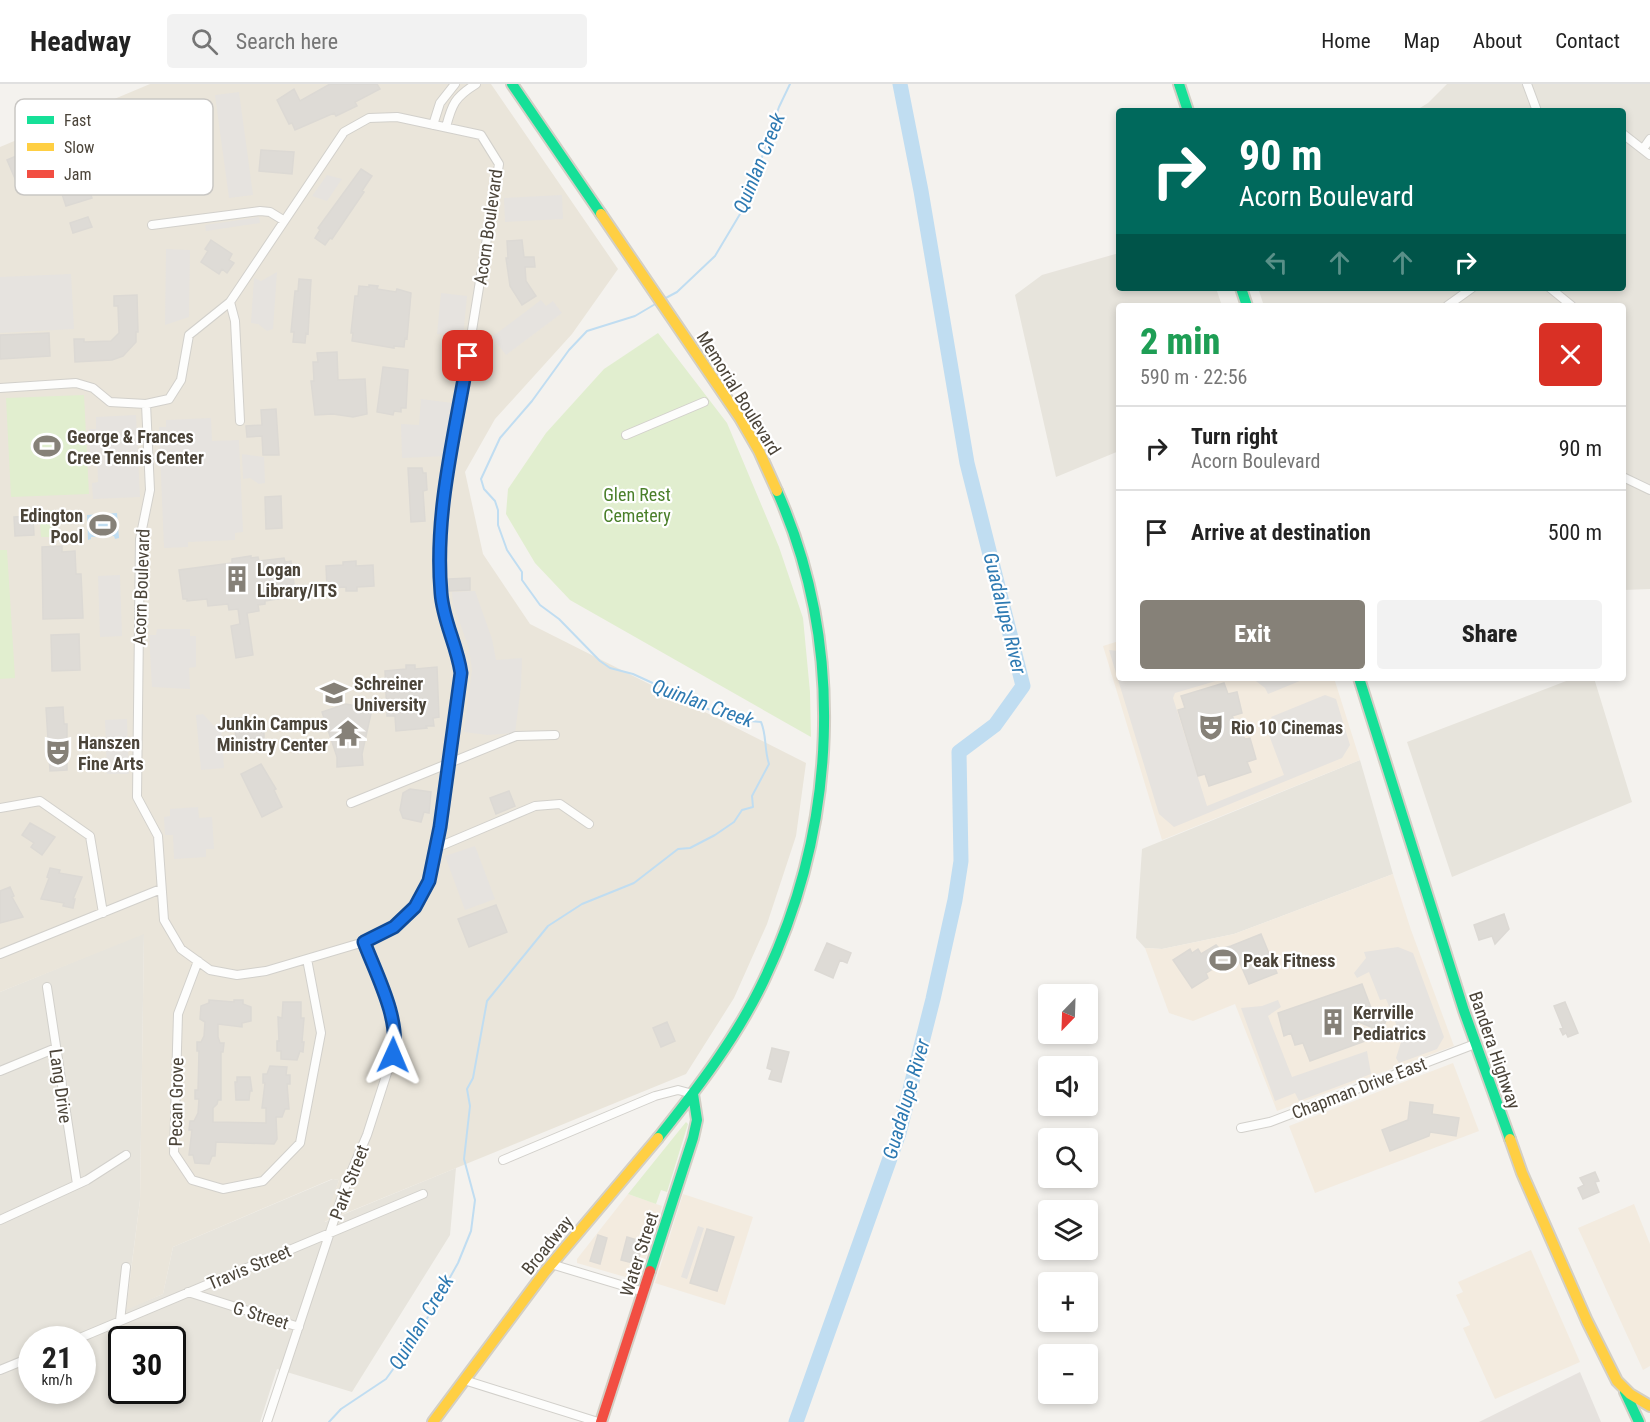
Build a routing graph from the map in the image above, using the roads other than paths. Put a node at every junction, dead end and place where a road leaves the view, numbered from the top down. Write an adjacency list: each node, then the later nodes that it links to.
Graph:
1 (455, 84): 8 (street)
2 (476, 84): 9 (street)
3 (512, 84): 45 (main road, Memorial Boulevard)
4 (1179, 84): 6 (main road)
5 (1527, 84): 7 (street)
6 (1187, 108)
7 (1536, 108)
8 (433, 125): 9 (street, Acorn Boulevard); 14 (street, Acorn Boulevard)
9 (446, 128): 30 (street, Acorn Boulevard)
10 (1626, 136): 12 (street)
11 (1650, 139): 12 (street)
12 (1642, 149): 13 (street)
13 (1650, 155)
14 (283, 220): 15 (street); 18 (street, Acorn Boulevard)
15 (152, 225)
16 (1468, 291): 19 (street)
17 (1554, 291): 20 (street)
18 (230, 302): 23 (street, Acorn Boulevard); 24 (street)
19 (1451, 303)
20 (1568, 303)
21 (0, 388): 23 (street)
22 (704, 402): 25 (street)
23 (146, 404): 35 (street, Acorn Boulevard)
24 (240, 421)
25 (626, 435)
26 (1626, 478): 27 (street)
27 (1650, 490)
28 (1360, 681): 42 (main road, Bandera Highway)
29 (555, 735): 30 (street)
30 (449, 763): 31 (street); 34 (street, Acorn Boulevard)
31 (351, 803)
32 (0, 808): 36 (street)
33 (589, 824): 34 (street)
34 (436, 848): 37 (street, Acorn Boulevard)
35 (161, 889): 36 (street); 40 (street, Acorn Boulevard)
36 (103, 913): 38 (street)
37 (364, 942): 39 (street, Acorn Boulevard); 52 (street, Park Street)
38 (0, 954)
39 (307, 959): 40 (street, Acorn Boulevard); 40 (street, Pecan Grove)
40 (198, 961)
41 (47, 987): 43 (street, Lang Drive)
42 (1475, 1044): 46 (street, Chapman Drive East); 63 (main road, Bandera Highway)
43 (56, 1048): 44 (street); 49 (street, Lang Drive)
44 (0, 1071)
45 (693, 1094): 48 (street); 53 (main road, Broadway); 56 (main road, Water Street)
46 (1241, 1128)
47 (126, 1155): 49 (street)
48 (503, 1160)
49 (77, 1184): 51 (street)
50 (423, 1194): 52 (street, Travis Street)
51 (0, 1220)
52 (331, 1233): 55 (street, Travis Street); 58 (street, Park Street)
53 (551, 1264): 56 (street); 62 (main road, Broadway)
54 (126, 1267): 57 (street)
55 (188, 1292): 57 (street, Travis Street); 58 (street, G Street)
56 (644, 1292): 68 (main road, Water Street)
57 (120, 1321): 59 (street, Travis Street)
58 (299, 1327): 66 (street, Park Street)
59 (96, 1331)
60 (18, 1363): 61 (street)
61 (0, 1370)
62 (464, 1380): 67 (main road, Broadway); 68 (street)
63 (1623, 1389): 64 (main road); 65 (main road, Bandera Highway); 69 (main road)
64 (1650, 1395)
65 (1650, 1406)
66 (267, 1422)
67 (433, 1422)
68 (600, 1422)
69 (1640, 1422)

